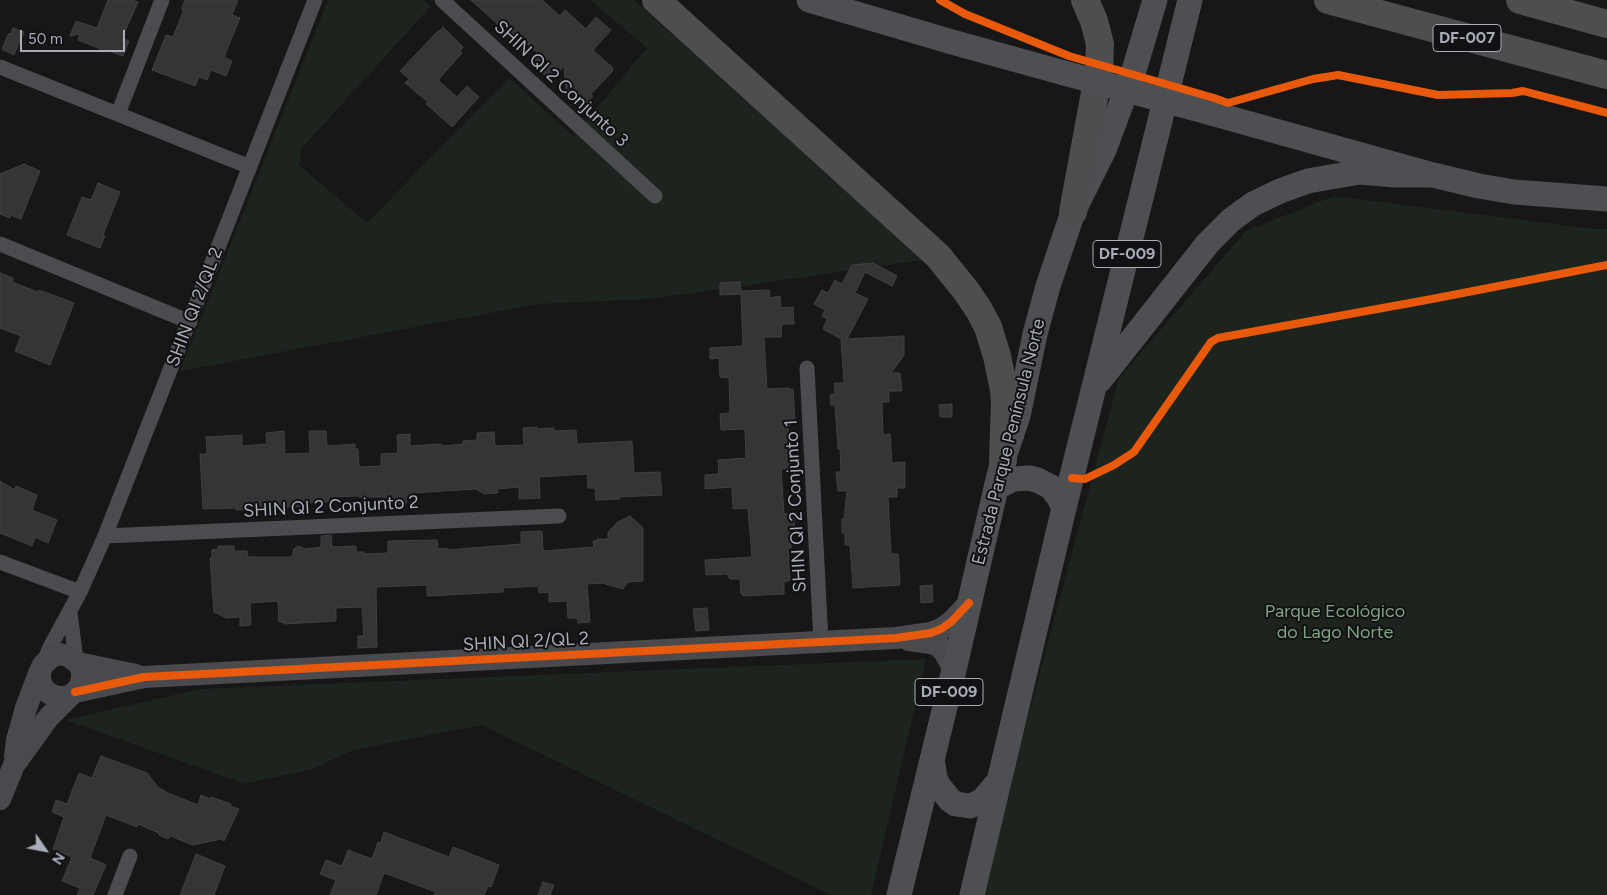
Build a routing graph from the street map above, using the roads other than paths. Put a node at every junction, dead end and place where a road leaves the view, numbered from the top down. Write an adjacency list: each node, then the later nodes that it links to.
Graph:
1 (162, 0): 14 (street)
2 (315, 0): 15 (street, SHIN QI 2/QL 2)
3 (442, 0): 17 (street, SHIN QI 2 Conjunto 3)
4 (656, 0): 24 (highway)
5 (809, 0): 16 (main road, bridge)
6 (1086, 0): 19 (highway)
7 (1156, 0): 19 (main road, Estrada Parque Península Norte / DF-009)
8 (1190, 0): 23 (main road, DF-009)
9 (1328, 0): 13 (highway, DF-007)
10 (1520, 0): 11 (highway)
11 (1607, 24)
12 (0, 67): 14 (street)
13 (1607, 76)
14 (118, 114): 15 (street)
15 (250, 167): 21 (street, SHIN QI 2/QL 2)
16 (1433, 175): 18 (main road); 23 (main road)
17 (654, 196)
18 (1607, 199)
19 (1074, 212): 24 (main road, Estrada Parque Península Norte / DF-009)
20 (0, 244): 21 (street)
21 (190, 322): 28 (street, SHIN QI 2/QL 2)
22 (807, 368): 34 (street, SHIN QI 2 Conjunto 1)
23 (1095, 387): 26 (main road, DF-009)
24 (1003, 460): 25 (main road, Estrada Parque Península Norte / DF-009)
25 (996, 488): 26 (main road); 31 (main road, Estrada Parque Península Norte / DF-009)
26 (1064, 508): 42 (main road, DF-009)
27 (559, 516): 28 (street, SHIN QI 2 Conjunto 2)
28 (105, 536): 30 (street, SHIN QI 2/QL 2)
29 (0, 562): 30 (street)
30 (80, 592): 32 (street, SHIN QI 2/QL 2)
31 (969, 603): 33 (street, SHIN QI 2/QL 2); 37 (main road, Estrada Parque Península Norte / DF-009)
32 (70, 612): 35 (street); 36 (street, SHIN QI 2/QL 2)
33 (896, 638): 34 (street, SHIN QI 2/QL 2); 37 (street, SHIN QI 2/QL 2)
34 (821, 642): 38 (street, SHIN QI 2/QL 2)
35 (77, 662): 36 (street); 38 (street, SHIN QI 2/QL 2); 39 (street)
36 (42, 668): 39 (street); 41 (street, SHIN QI 2/QL 2)
37 (954, 670): 40 (main road, Estrada Parque Península Norte / DF-009)
38 (144, 677): 39 (street, SHIN QI 2/QL 2)
39 (73, 693): 41 (street, SHIN QI 2/QL 2)
40 (932, 759): 42 (main road); 46 (main road, Estrada Parque Península Norte / DF-009)
41 (14, 765): 43 (street, SHIN QI 2/QL 2)
42 (998, 782): 47 (main road, DF-009)
43 (0, 799)
44 (130, 856): 45 (street)
45 (115, 895)
46 (899, 895)
47 (972, 895)

